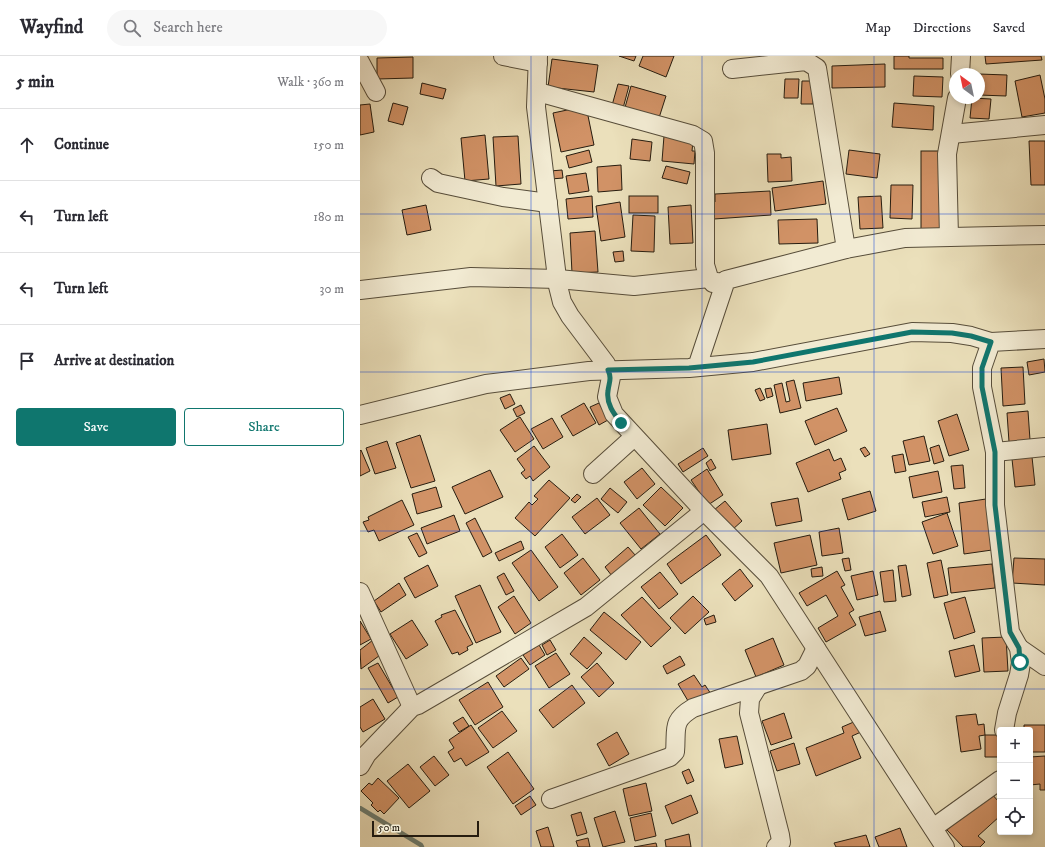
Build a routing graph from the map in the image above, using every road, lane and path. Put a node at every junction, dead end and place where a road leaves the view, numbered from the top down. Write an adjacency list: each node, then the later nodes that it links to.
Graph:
1 (503, 56): 3 (street)
2 (962, 56): 5 (street)
3 (538, 60): 8 (street)
4 (360, 62): 7 (street)
5 (961, 68)
6 (732, 69): 16 (street)
7 (376, 92)
8 (538, 92): 13 (street); 18 (street)
9 (956, 104): 11 (street)
10 (1045, 126): 11 (street)
11 (952, 134): 15 (street)
12 (432, 178): 13 (street)
13 (548, 203): 17 (street)
14 (1045, 235): 15 (street)
15 (949, 237): 16 (street)
16 (846, 249): 18 (street)
17 (558, 279): 18 (street); 19 (street); 23 (street)
18 (717, 279): 22 (street)
19 (360, 290)
20 (1045, 339): 21 (street)
21 (991, 342): 22 (street); 27 (street)
22 (697, 367): 23 (street)
23 (608, 370): 24 (street); 25 (street)
24 (360, 415)
25 (634, 437): 28 (street); 29 (street)
26 (1045, 447): 27 (street)
27 (995, 452): 32 (street)
28 (593, 474)
29 (704, 511): 31 (street); 35 (street)
30 (360, 592): 35 (street)
31 (816, 648): 34 (street); 40 (street)
32 (1019, 648): 33 (street); 36 (street)
33 (1045, 666)
34 (758, 686): 39 (street); 41 (street)
35 (412, 706): 37 (street)
36 (1005, 727)
37 (360, 766)
38 (997, 782): 40 (street)
39 (551, 799)
40 (933, 828): 42 (street)
41 (776, 847)
42 (945, 847)

